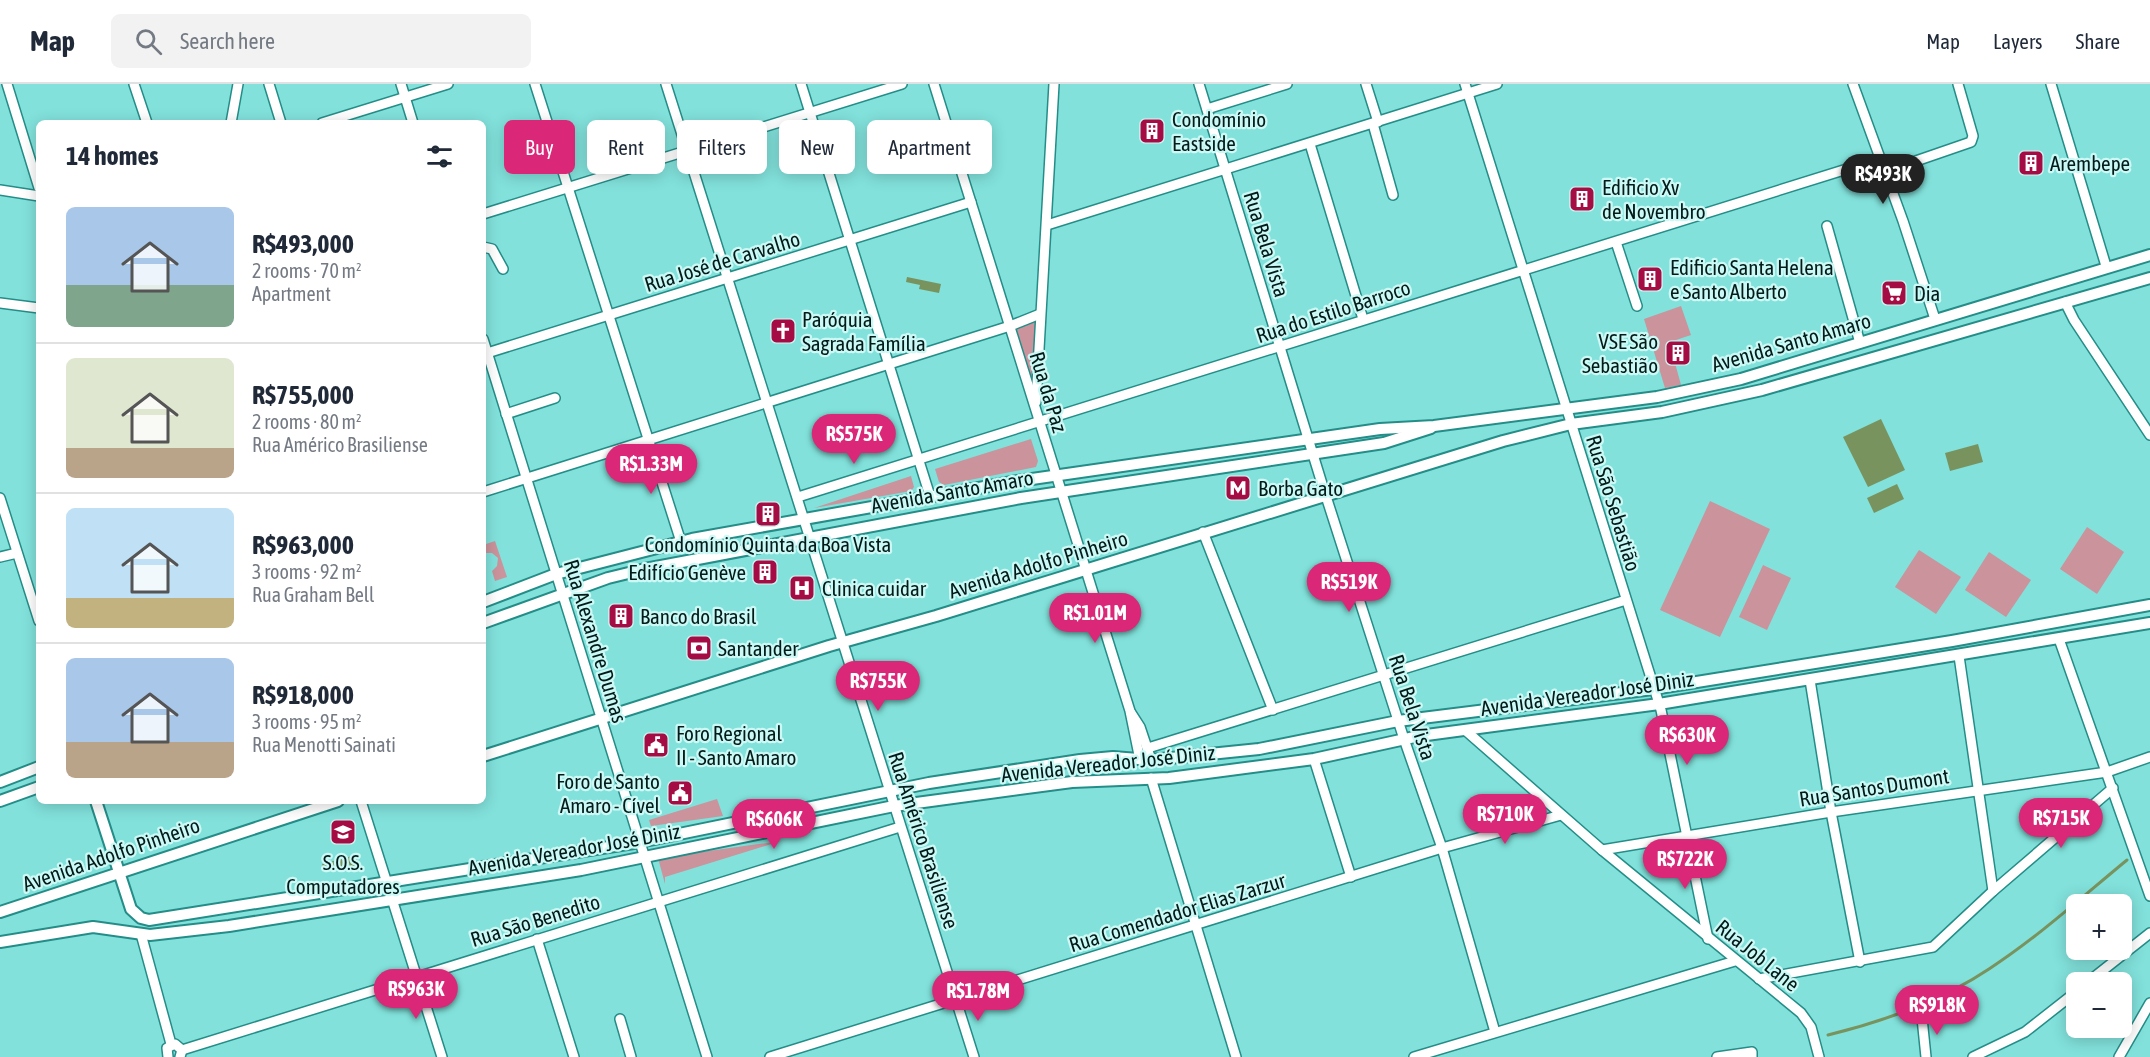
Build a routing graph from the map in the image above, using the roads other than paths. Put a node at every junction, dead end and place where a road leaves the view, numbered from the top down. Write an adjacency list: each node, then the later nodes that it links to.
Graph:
1 (7, 84): 38 (street)
2 (134, 84): 24 (street)
3 (238, 84): 25 (street)
4 (269, 84): 26 (street)
5 (401, 84): 21 (street)
6 (448, 84): 21 (street)
7 (534, 84): 39 (street)
8 (666, 84): 29 (street, Rua Américo Brasiliense)
9 (801, 84): 23 (street)
10 (902, 84): 23 (street)
11 (934, 84): 43 (street, Rua da Paz)
12 (1054, 84): 45 (street)
13 (1199, 84): 22 (street, Rua Bela Vista)
14 (1287, 84): 22 (street)
15 (1366, 84): 30 (street)
16 (1497, 84): 20 (street)
17 (1853, 84): 34 (street)
18 (1958, 84): 36 (street)
19 (2051, 84): 51 (street)
20 (1466, 89): 30 (street); 53 (street, Rua São Sebastião)
21 (405, 97): 27 (street); 28 (street)
22 (1207, 109): 35 (street, Rua Bela Vista)
23 (810, 111): 31 (street); 47 (street)
24 (146, 120)
25 (232, 120)
26 (280, 120)
27 (332, 120)
28 (412, 120)
29 (677, 120)
30 (1375, 123): 32 (street); 41 (street)
31 (767, 125)
32 (1310, 144): 35 (street); 62 (street)
33 (677, 153): 39 (street)
34 (1879, 159): 36 (street); 48 (street, Rua do Estilo Barroco)
35 (1226, 170): 45 (street); 66 (street, Rua Bela Vista)
36 (1884, 172): 63 (street)
37 (694, 174): 54 (street, Rua Américo Brasiliense)
38 (36, 178)
39 (568, 187): 44 (street); 61 (street)
40 (0, 190): 42 (street)
41 (1393, 195)
42 (36, 196)
43 (971, 202): 47 (street, Rua José de Carvalho); 64 (street, Rua da Paz)
44 (486, 213)
45 (1047, 225): 60 (street)
46 (1827, 226): 65 (street)
47 (850, 240): 54 (street, Rua José de Carvalho); 69 (street)
48 (1616, 242): 53 (street, Rua do Estilo Barroco); 58 (street)
49 (486, 248): 52 (street)
50 (2150, 255): 51 (main road, Avenida Santo Amaro)
51 (2106, 266): 63 (main road, Avenida Santo Amaro)
52 (503, 269)
53 (1524, 270): 62 (street, Rua do Estilo Barroco); 72 (street, Rua São Sebastião)
54 (728, 277): 61 (street, Rua José de Carvalho); 71 (street, Rua Américo Brasiliense)
55 (2150, 278): 56 (main road, Avenida Santo Amaro)
56 (2065, 302): 76 (main road, Avenida Santo Amaro); 78 (street)
57 (0, 303): 59 (street)
58 (1637, 306)
59 (36, 308)
60 (1040, 314): 64 (street); 73 (street)
61 (608, 316): 67 (street, Rua José de Carvalho); 79 (street)
62 (1363, 319): 66 (street, Rua do Estilo Barroco)
63 (1935, 319): 65 (main road, Avenida Santo Amaro)
64 (1010, 326): 69 (street); 73 (street, Rua da Paz)
65 (1860, 343): 72 (main road, Avenida Santo Amaro)
66 (1281, 346): 75 (street, Rua do Estilo Barroco); 80 (street, Rua Bela Vista)
67 (486, 354)
68 (486, 357): 74 (street, Rua Alexandre Dumas)
69 (889, 364): 71 (street); 82 (street)
70 (555, 398): 74 (street)
71 (768, 402): 79 (street); 89 (street, Rua Américo Brasiliense)
72 (1566, 408): 76 (street, Rua São Sebastião); 77 (main road, Avenida Santo Amaro)
73 (1036, 410): 75 (street, Rua da Paz)
74 (506, 414): 84 (street, Rua Alexandre Dumas)
75 (1040, 422): 82 (street, Rua do Estilo Barroco); 83 (street, Rua da Paz)
76 (1570, 424): 88 (main road, Avenida Adolfo Pinheiro); 101 (street, Rua São Sebastião)
77 (1434, 426): 80 (main road, Avenida Santo Amaro); 81 (main road, Avenida Santo Amaro)
78 (2150, 435)
79 (647, 440): 84 (street); 95 (street)
80 (1310, 440): 81 (street, Rua Bela Vista); 83 (main road, Avenida Santo Amaro)
81 (1314, 453): 86 (main road, Avenida Santo Amaro); 88 (street, Rua Bela Vista)
82 (918, 458): 87 (street); 89 (street, Rua do Estilo Barroco)
83 (1056, 475): 86 (street, Rua da Paz); 87 (main road, Avenida Santo Amaro)
84 (526, 478): 85 (street); 99 (street, Rua Alexandre Dumas)
85 (486, 491)
86 (1061, 492): 91 (main road, Avenida Santo Amaro); 98 (street, Rua da Paz)
87 (930, 496): 91 (main road); 92 (main road, Avenida Santo Amaro)
88 (1326, 496): 93 (main road, Avenida Adolfo Pinheiro); 110 (street, Rua Bela Vista)
89 (798, 497): 92 (street, Rua Américo Brasiliense)
90 (0, 498): 96 (street)
91 (934, 514): 94 (main road, Avenida Santo Amaro)
92 (804, 518): 94 (street, Rua Américo Brasiliense); 95 (main road, Avenida Santo Amaro)
93 (1203, 532): 98 (main road, Avenida Adolfo Pinheiro); 114 (street)
94 (810, 537): 100 (main road, Avenida Santo Amaro); 108 (street, Rua Américo Brasiliense)
95 (681, 542): 99 (main road, Avenida Santo Amaro)
96 (17, 553): 97 (street); 104 (street)
97 (0, 557)
98 (1085, 569): 108 (main road, Avenida Adolfo Pinheiro); 115 (street, Rua da Paz)
99 (556, 574): 100 (street, Rua Alexandre Dumas); 102 (main road, Avenida Santo Amaro)
100 (562, 594): 105 (main road, Avenida Santo Amaro); 116 (street, Rua Alexandre Dumas)
101 (1626, 600): 110 (street); 112 (street, Rua São Sebastião)
102 (486, 601)
103 (2150, 605): 112 (main road, Avenida Vereador José Diniz)
104 (36, 612)
105 (486, 622)
106 (2150, 623): 107 (main road, Avenida Vereador José Diniz)
107 (2059, 639): 109 (main road, Avenida Vereador José Diniz); 126 (street)
108 (842, 642): 116 (main road, Avenida Adolfo Pinheiro); 132 (street, Rua Américo Brasiliense)
109 (1959, 656): 111 (main road, Avenida Vereador José Diniz); 131 (street)
110 (1383, 674): 114 (street); 117 (street, Rua Bela Vista)
111 (1810, 680): 113 (main road, Avenida Vereador José Diniz); 138 (street)
112 (1653, 688): 113 (street, Rua São Sebastião); 117 (main road, Avenida Vereador José Diniz)
113 (1659, 704): 118 (main road, Avenida Vereador José Diniz); 141 (street, Rua São Sebastião)
114 (1273, 710): 120 (street)
115 (1130, 711): 120 (street, Rua da Paz); 124 (street, Rua da Paz)
116 (601, 719): 121 (main road, Avenida Adolfo Pinheiro); 142 (street, Rua Alexandre Dumas)
117 (1398, 721): 119 (street, Rua Bela Vista); 124 (main road, Avenida Vereador José Diniz)
118 (1465, 730): 119 (main road, Avenida Vereador José Diniz); 139 (street, Rua Job Lane)
119 (1404, 739): 123 (main road, Avenida Vereador José Diniz); 143 (street, Rua Bela Vista)
120 (1148, 748): 124 (street, Rua da Paz)
121 (486, 755)
122 (2150, 757): 126 (street, Rua Santos Dumont)
123 (1314, 759): 127 (main road, Avenida Vereador José Diniz); 147 (street)
124 (1146, 760): 132 (main road, Avenida Vereador José Diniz)
125 (36, 767): 128 (main road)
126 (2107, 772): 130 (street); 131 (street, Rua Santos Dumont)
127 (1150, 778): 137 (main road, Avenida Vereador José Diniz); 154 (street)
128 (0, 782)
129 (36, 788): 133 (main road)
130 (2113, 788): 149 (street); 150 (street)
131 (1980, 789): 138 (street, Rua Santos Dumont); 149 (street)
132 (889, 790): 137 (street, Rua Américo Brasiliense); 142 (main road, Avenida Vereador José Diniz)
133 (0, 801)
134 (97, 804): 146 (main road)
135 (329, 804): 146 (main road, Avenida Adolfo Pinheiro)
136 (362, 804): 148 (street)
137 (894, 806): 140 (street, Rua Américo Brasiliense); 145 (main road, Avenida Vereador José Diniz)
138 (1831, 812): 141 (street, Rua Santos Dumont); 161 (street)
139 (1561, 815): 143 (street, Rua Comendador Elias Zarzur); 144 (street, Rua Job Lane)
140 (900, 827): 152 (street, Rua São Benedito); 165 (street, Rua Américo Brasiliense)
141 (1689, 836): 144 (street, Rua Santos Dumont); 158 (street, Rua São Sebastião)
142 (639, 842): 145 (street, Rua Alexandre Dumas); 148 (main road, Avenida Vereador José Diniz)
143 (1442, 848): 147 (street, Rua Comendador Elias Zarzur); 172 (street, Rua Bela Vista)
144 (1602, 850): 158 (street, Rua Job Lane)
145 (644, 857): 151 (main road, Avenida Vereador José Diniz); 152 (street, Rua Alexandre Dumas)
146 (118, 873): 148 (main road, Avenida Vereador José Diniz); 153 (main road, Avenida Adolfo Pinheiro)
147 (1351, 877): 154 (street, Rua Comendador Elias Zarzur)
148 (387, 882): 151 (street)
149 (1993, 891): 161 (street)
150 (2150, 896)
151 (392, 900): 156 (main road, Avenida Vereador José Diniz); 163 (street)
152 (658, 900): 157 (street, Rua São Benedito); 182 (street, Rua Alexandre Dumas)
153 (0, 912)
154 (1195, 926): 165 (street, Rua Comendador Elias Zarzur); 185 (street)
155 (2150, 933): 162 (street)
156 (141, 934): 159 (main road, Avenida Vereador José Diniz); 173 (street)
157 (537, 939): 163 (street, Rua São Benedito); 180 (street)
158 (1708, 939): 160 (street, Rua Job Lane)
159 (0, 942)
160 (1735, 960): 164 (street, Rua Job Lane); 172 (street)
161 (1860, 962): 164 (street)
162 (2101, 972)
163 (416, 975): 174 (street, Rua São Benedito); 179 (street)
164 (1759, 979): 188 (street, Rua Job Lane)
165 (957, 998): 183 (street, Rua Comendador Elias Zarzur); 184 (street, Rua Américo Brasiliense)
166 (2066, 1000): 190 (street)
167 (2150, 1003): 169 (street)
168 (1922, 1018): 189 (street)
169 (2141, 1018): 171 (street); 191 (street)
170 (620, 1019): 181 (street)
171 (2150, 1025)
172 (1495, 1032): 186 (street)
173 (171, 1044): 174 (street); 175 (street)
174 (181, 1053)
175 (167, 1055): 178 (street)
176 (1752, 1055): 177 (street)
177 (1730, 1056): 187 (street)
178 (156, 1057)
179 (442, 1057)
180 (574, 1057)
181 (632, 1057)
182 (707, 1057)
183 (771, 1057)
184 (974, 1057)
185 (1236, 1057)
186 (1414, 1057)
187 (1717, 1057)
188 (1819, 1057)
189 (1926, 1057)
190 (1972, 1057)
191 (2119, 1057)

